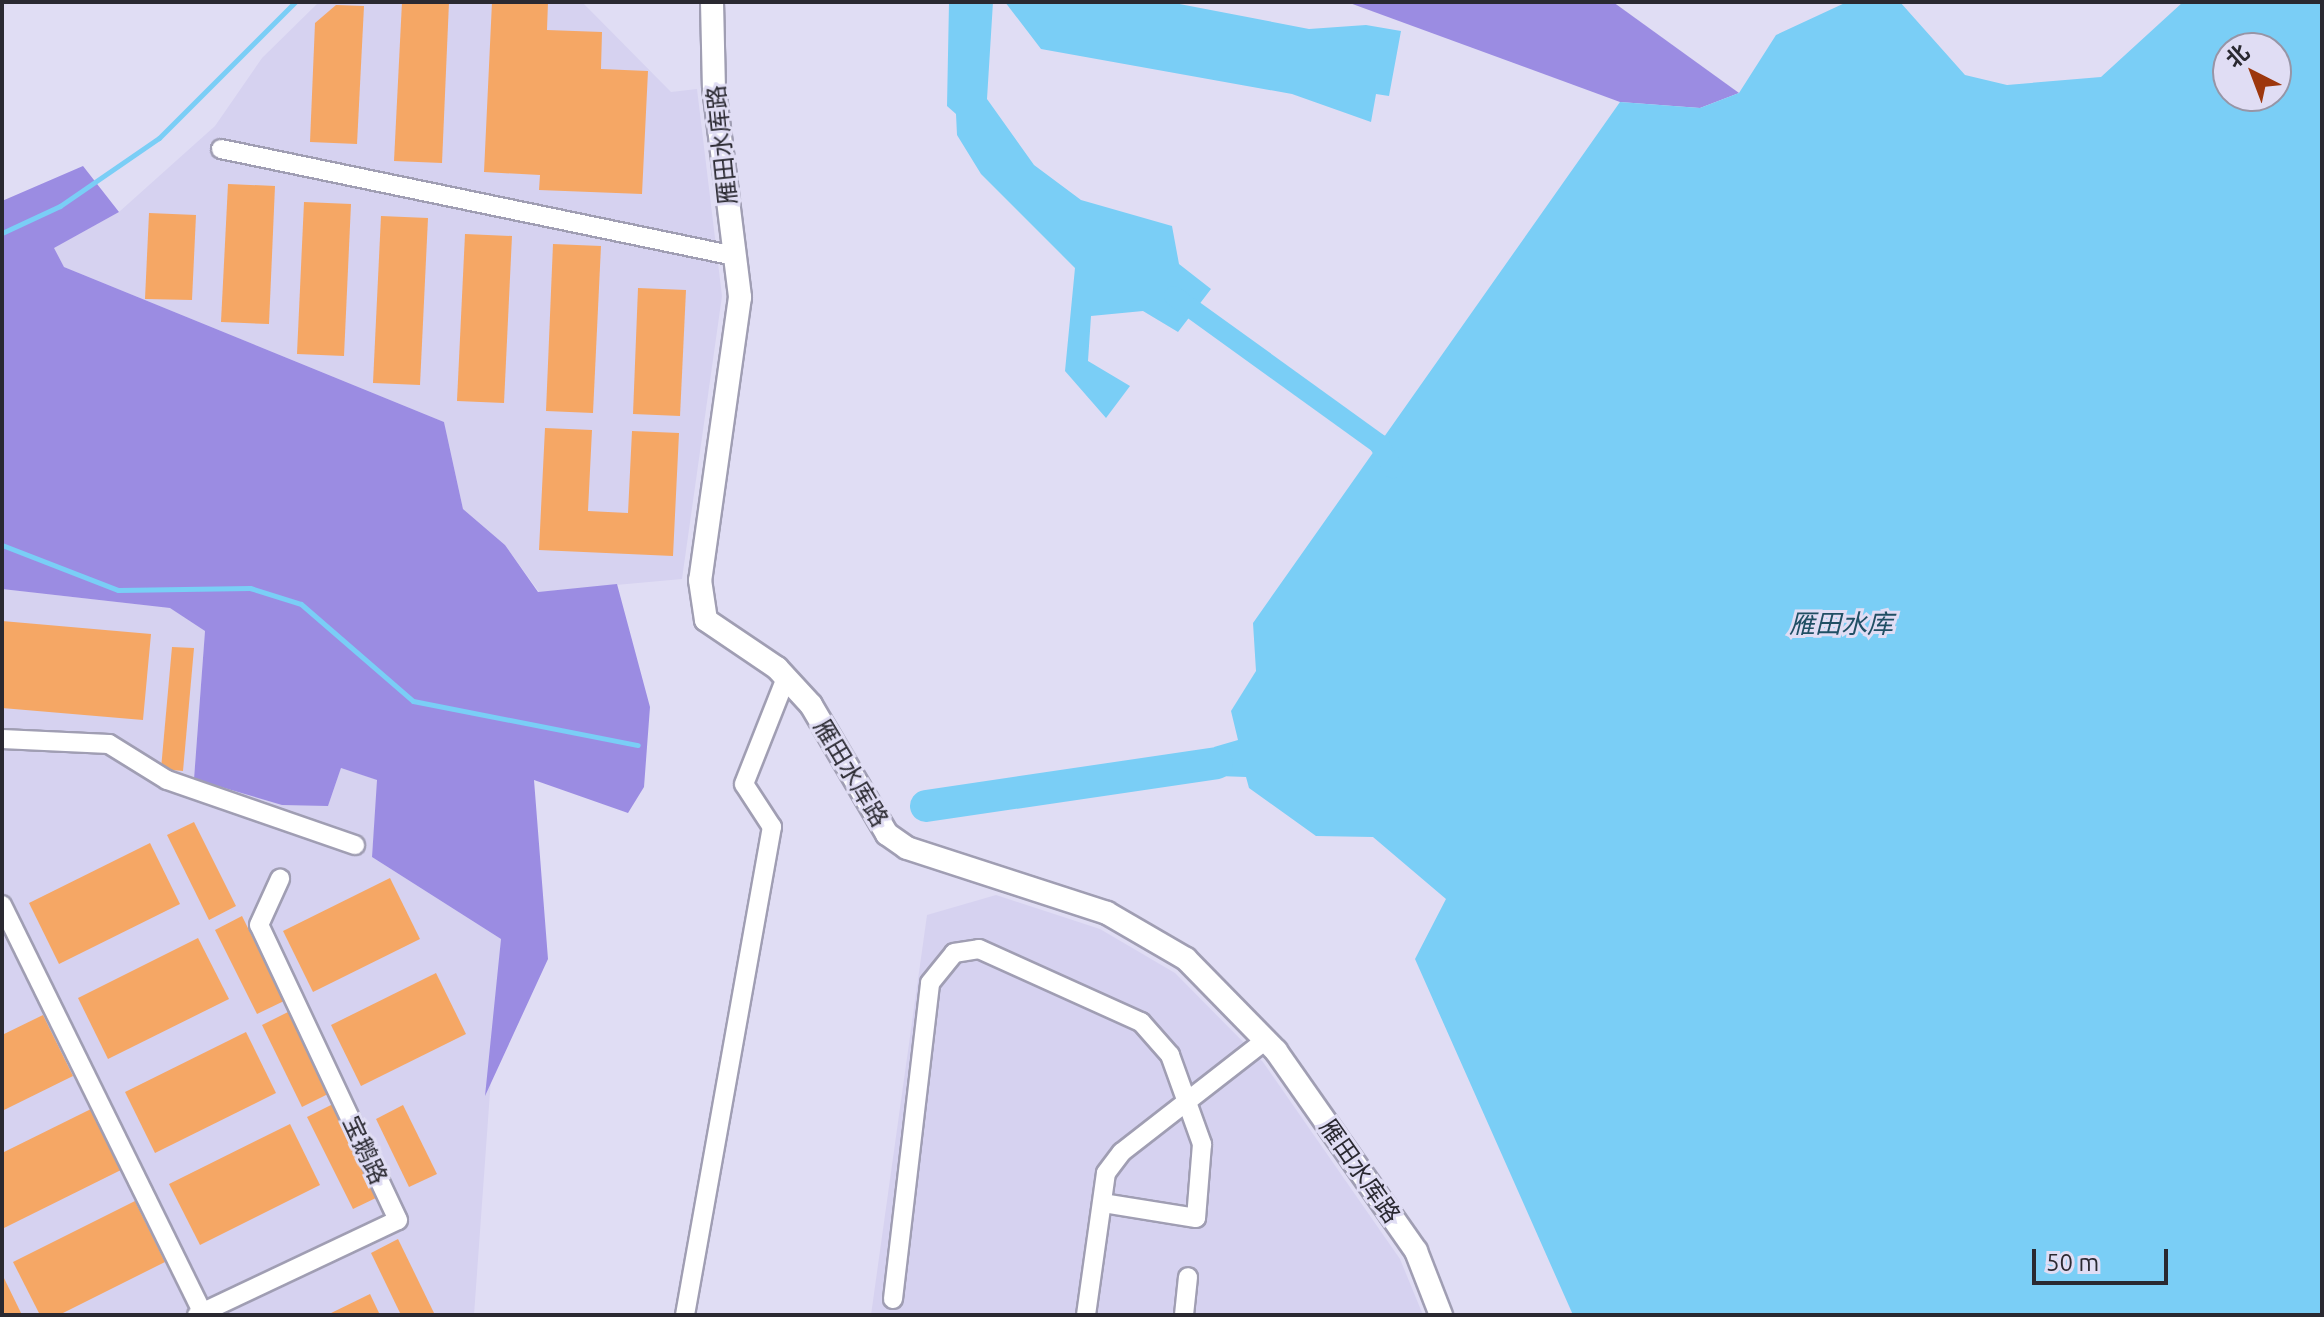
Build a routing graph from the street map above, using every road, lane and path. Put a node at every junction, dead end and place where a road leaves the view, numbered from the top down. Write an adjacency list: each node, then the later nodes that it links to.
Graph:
1 (712, 2): 3 (main road, 雁田水库路)
2 (221, 149): 3 (lane)
3 (735, 256): 4 (main road, 雁田水库路)
4 (786, 678): 9 (main road, 雁田水库路); 15 (lane)
5 (2, 739): 6 (lane)
6 (355, 845)
7 (280, 879): 14 (lane, 宝鹅路)
8 (2, 905): 14 (lane)
9 (1266, 1040): 10 (lane); 18 (main road, 雁田水库路)
10 (1189, 1100): 11 (lane); 11 (lane); 13 (lane)
11 (1102, 1203): 16 (lane)
12 (1188, 1277): 17 (lane)
13 (893, 1299)
14 (201, 1314)
15 (685, 1315)
16 (1086, 1315)
17 (1184, 1315)
18 (1441, 1315)

